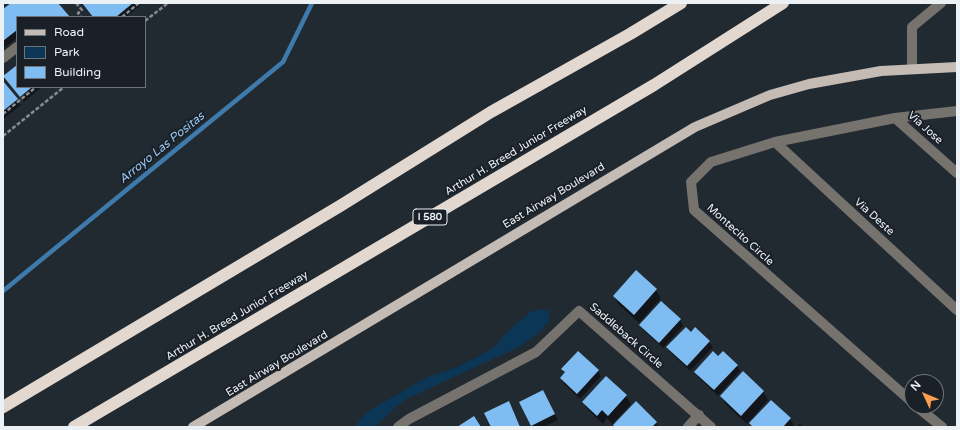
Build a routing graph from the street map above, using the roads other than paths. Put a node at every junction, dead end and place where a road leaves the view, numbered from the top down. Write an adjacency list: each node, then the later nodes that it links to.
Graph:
1 (681, 3): 14 (highway)
2 (783, 3): 17 (highway, Arthur H. Breed Junior Freeway / I 580)
3 (941, 3): 7 (street)
4 (16, 48): 5 (street)
5 (3, 58)
6 (957, 67): 7 (main road, East Airway Boulevard)
7 (912, 69): 18 (main road, East Airway Boulevard)
8 (957, 111): 9 (street, Montecito Circle)
9 (896, 118): 10 (street, Montecito Circle); 11 (street, Via Jose)
10 (775, 142): 12 (street, Via Deste); 13 (street, Montecito Circle)
11 (957, 173)
12 (957, 310)
13 (904, 395)
14 (3, 407)
15 (926, 414): 22 (street)
16 (699, 415): 19 (street, Saddleback Circle); 20 (street); 21 (street, Saddleback Circle)
17 (74, 427)
18 (194, 427)
19 (398, 427)
20 (688, 427)
21 (711, 427)
22 (942, 427)

